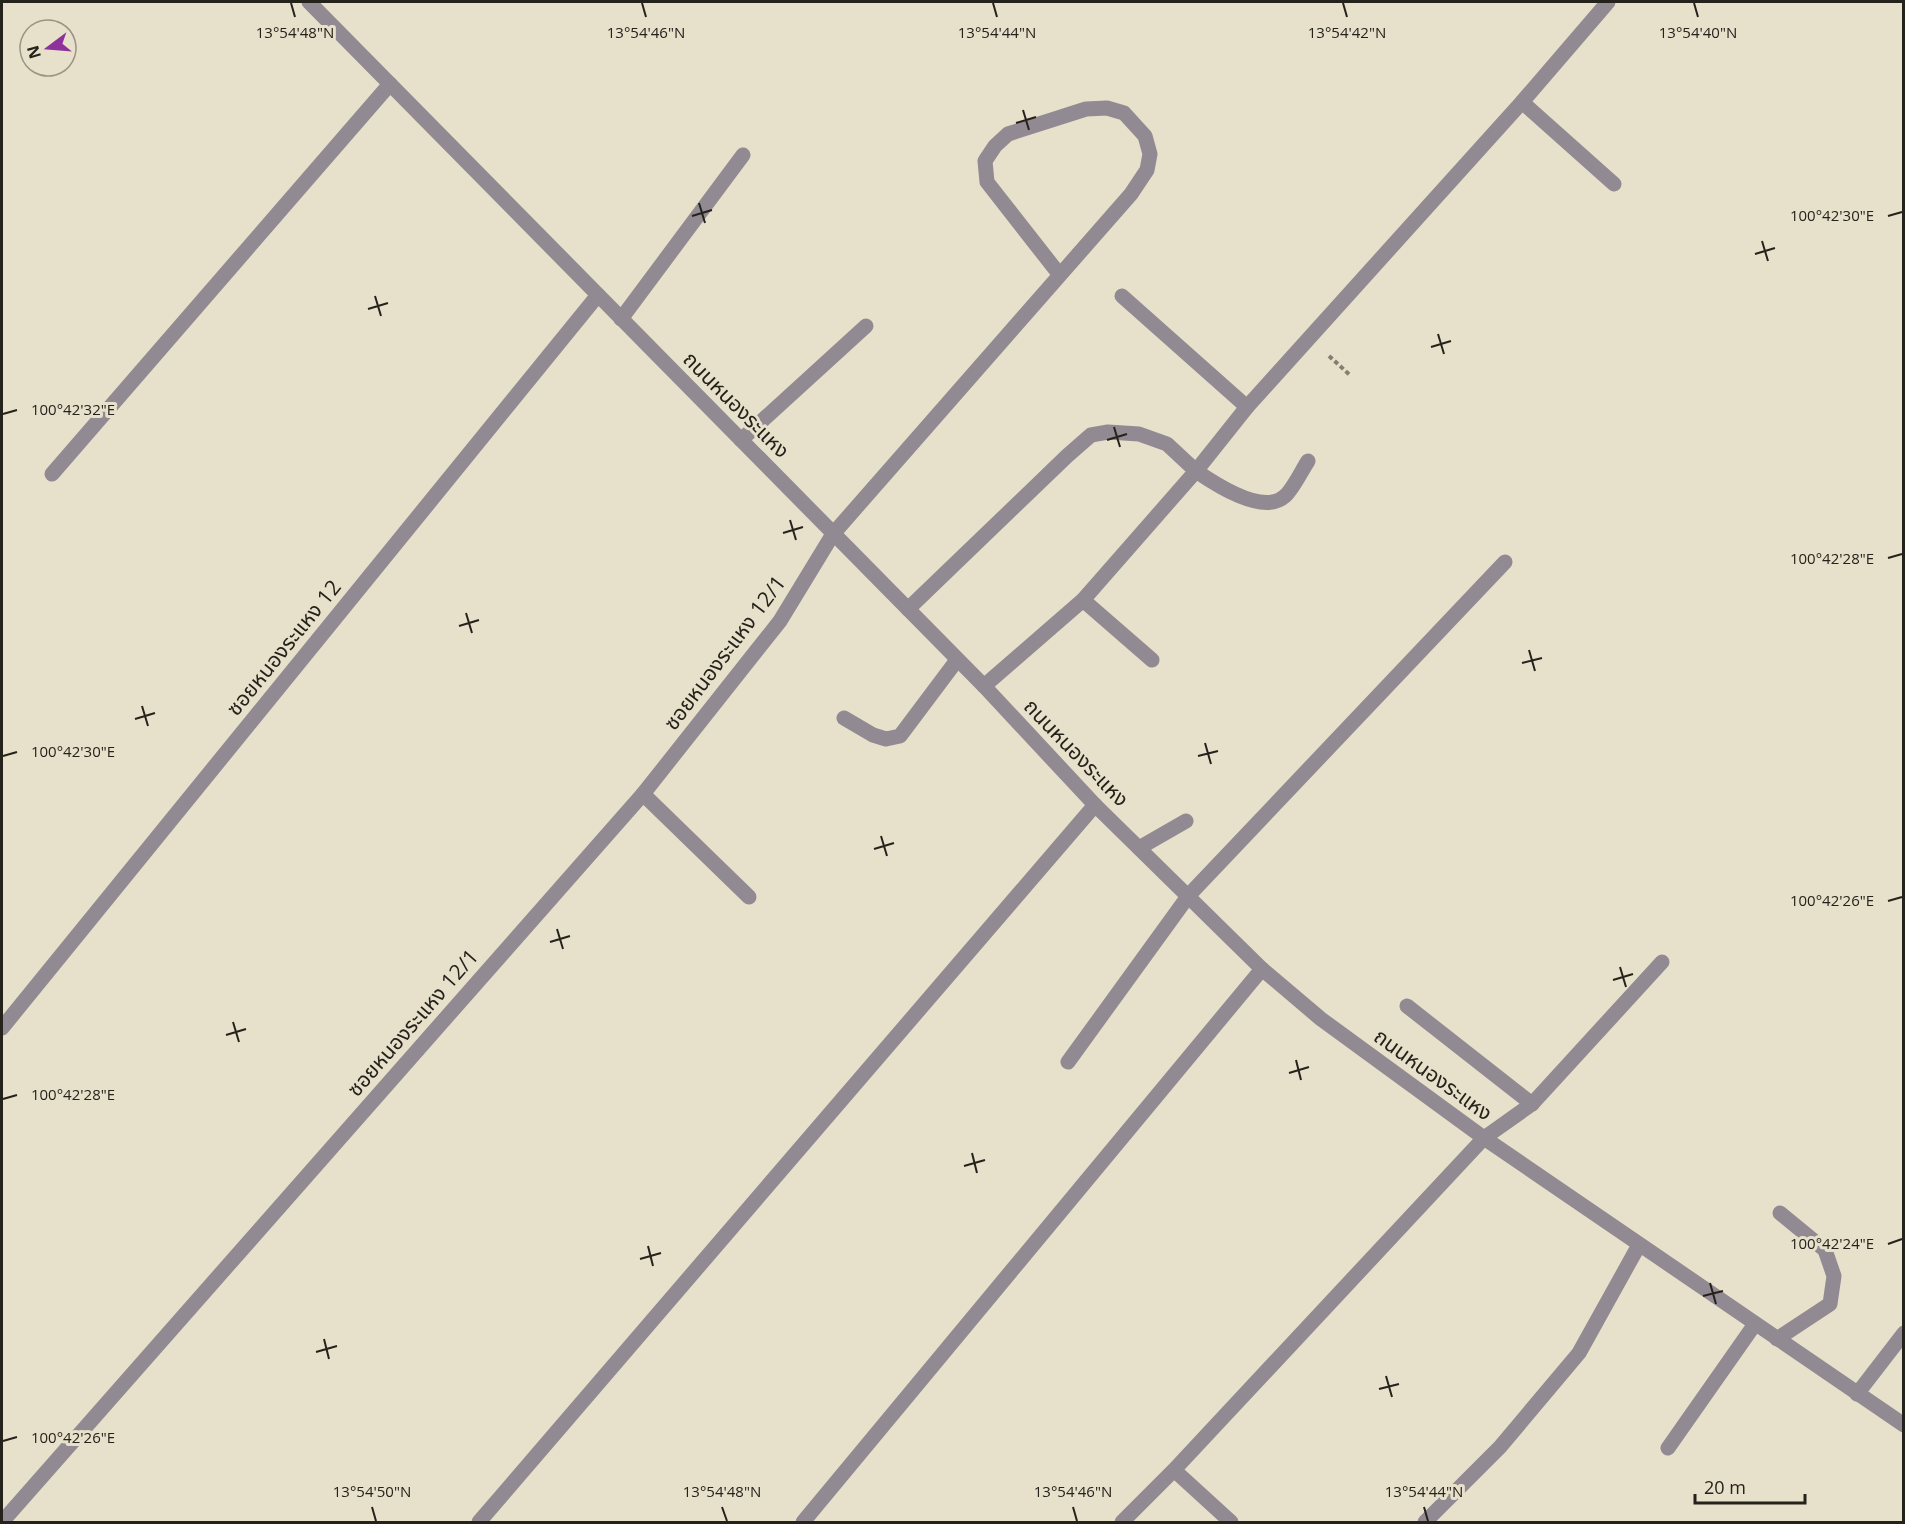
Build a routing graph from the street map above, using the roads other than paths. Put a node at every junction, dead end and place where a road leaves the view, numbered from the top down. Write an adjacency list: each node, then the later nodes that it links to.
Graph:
1 (309, 2): 3 (street, ถนนหนองระแหง)
2 (1608, 2): 4 (street)
3 (390, 84): 8 (street, ถนนหนองระแหง); 16 (street)
4 (1522, 102): 6 (street); 12 (street)
5 (743, 155): 10 (street)
6 (1614, 184)
7 (1059, 274): 7 (street, ซอยหนองระแหง 12/1); 17 (street, ซอยหนองระแหง 12/1)
8 (598, 296): 10 (street, ถนนหนองระแหง); 34 (street, ซอยหนองระแหง 12)
9 (1122, 296): 12 (street)
10 (621, 319): 13 (street, ถนนหนองระแหง)
11 (866, 326): 13 (street)
12 (1247, 407): 15 (street)
13 (741, 440): 17 (street, ถนนหนองระแหง)
14 (1308, 460): 15 (street)
15 (1196, 471): 19 (street); 20 (street)
16 (52, 474)
17 (833, 534): 20 (street, ถนนหนองระแหง); 25 (street, ซอยหนองระแหง 12/1)
18 (1505, 562): 29 (street)
19 (1083, 600): 22 (street); 23 (street)
20 (908, 609): 21 (street, ถนนหนองระแหง)
21 (957, 660): 23 (street, ถนนหนองระแหง); 24 (street)
22 (1152, 660)
23 (984, 686): 26 (street, ถนนหนองระแหง)
24 (844, 718)
25 (643, 794): 30 (street); 47 (street, ซอยหนองระแหง 12/1)
26 (1095, 805): 28 (street, ถนนหนองระแหง); 48 (street)
27 (1186, 821): 28 (street)
28 (1139, 848): 29 (street, ถนนหนองระแหง)
29 (1189, 896): 32 (street, ถนนหนองระแหง); 35 (street)
30 (748, 897)
31 (1662, 962): 36 (street)
32 (1262, 969): 37 (street, ถนนหนองระแหง); 49 (street)
33 (1407, 1006): 36 (street)
34 (2, 1028)
35 (1068, 1062)
36 (1532, 1104): 37 (street)
37 (1484, 1138): 39 (street, ถนนหนองระแหง); 46 (street)
38 (1780, 1212): 42 (street)
39 (1638, 1245): 40 (street, ถนนหนองระแหง); 52 (street)
40 (1755, 1324): 42 (street, ถนนหนองระแหง); 45 (street)
41 (1904, 1333): 43 (street)
42 (1777, 1339): 43 (street, ถนนหนองระแหง)
43 (1857, 1394): 44 (street, ถนนหนองระแหง)
44 (1904, 1425)
45 (1668, 1448)
46 (1174, 1470): 50 (street); 51 (street)
47 (2, 1522)
48 (479, 1522)
49 (803, 1522)
50 (1122, 1522)
51 (1231, 1522)
52 (1425, 1522)

